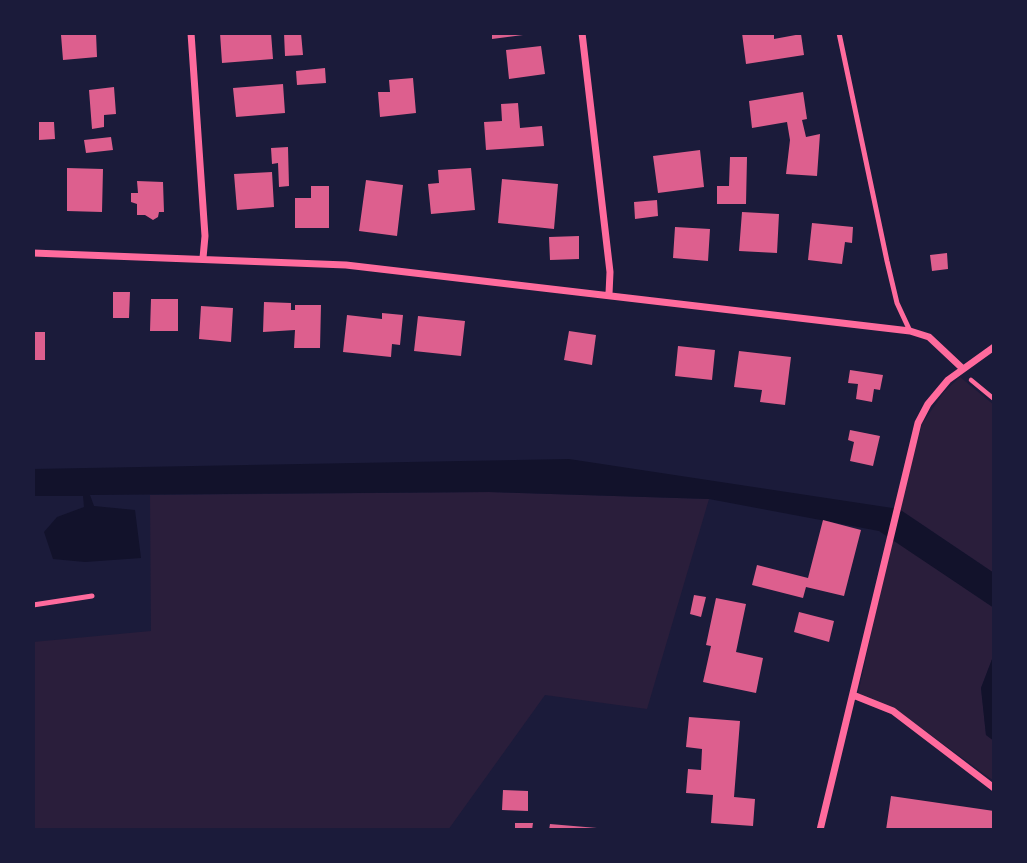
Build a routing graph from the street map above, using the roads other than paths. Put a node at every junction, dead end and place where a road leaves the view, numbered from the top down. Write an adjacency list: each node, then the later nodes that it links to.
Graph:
1 (191, 33): 5 (street)
2 (582, 33): 6 (street)
3 (839, 33): 7 (lane)
4 (33, 253): 5 (street)
5 (204, 258): 6 (street)
6 (609, 294): 7 (street)
7 (910, 331): 9 (street)
8 (994, 347): 9 (street)
9 (961, 368): 12 (street)
10 (92, 596): 11 (lane)
11 (33, 605)
12 (853, 695): 13 (street); 14 (street)
13 (994, 788)
14 (820, 830)

